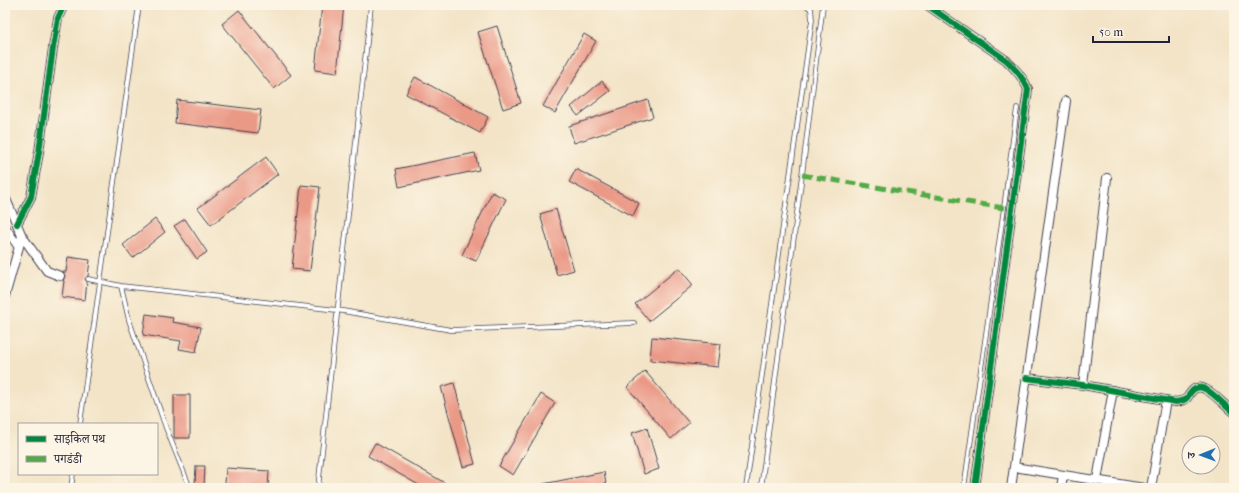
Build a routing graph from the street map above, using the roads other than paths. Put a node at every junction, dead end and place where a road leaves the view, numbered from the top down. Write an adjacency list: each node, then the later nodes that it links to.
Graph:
1 (64, 5): 11 (street)
2 (139, 5): 17 (lane)
3 (371, 5): 20 (lane)
4 (806, 5): 36 (lane)
5 (823, 5): 37 (lane)
6 (927, 5): 39 (street)
7 (1066, 101): 22 (street)
8 (1017, 108): 38 (lane)
9 (1107, 178): 23 (street)
10 (5, 197): 11 (street)
11 (17, 224): 13 (street)
12 (5, 227): 14 (street)
13 (22, 236): 14 (street); 15 (street)
14 (18, 246): 19 (street)
15 (60, 276)
16 (88, 279): 17 (lane)
17 (100, 282): 18 (lane); 27 (lane)
18 (121, 286): 20 (lane); 34 (lane)
19 (5, 296)
20 (337, 310): 21 (lane); 35 (lane)
21 (634, 323)
22 (1026, 378): 23 (street); 28 (street)
23 (1083, 385): 24 (street)
24 (1113, 390): 25 (street); 31 (street)
25 (1166, 400): 26 (street); 43 (street)
26 (1234, 413)
27 (80, 423)
28 (1014, 468): 30 (street); 40 (street)
29 (72, 475): 33 (lane)
30 (1063, 475): 31 (street); 41 (street)
31 (1097, 480): 32 (street)
32 (1117, 486): 42 (street)
33 (70, 488)
34 (190, 488)
35 (318, 488)
36 (746, 488)
37 (761, 488)
38 (964, 488)
39 (975, 488)
40 (1011, 488)
41 (1061, 488)
42 (1144, 488)
43 (1151, 488)

